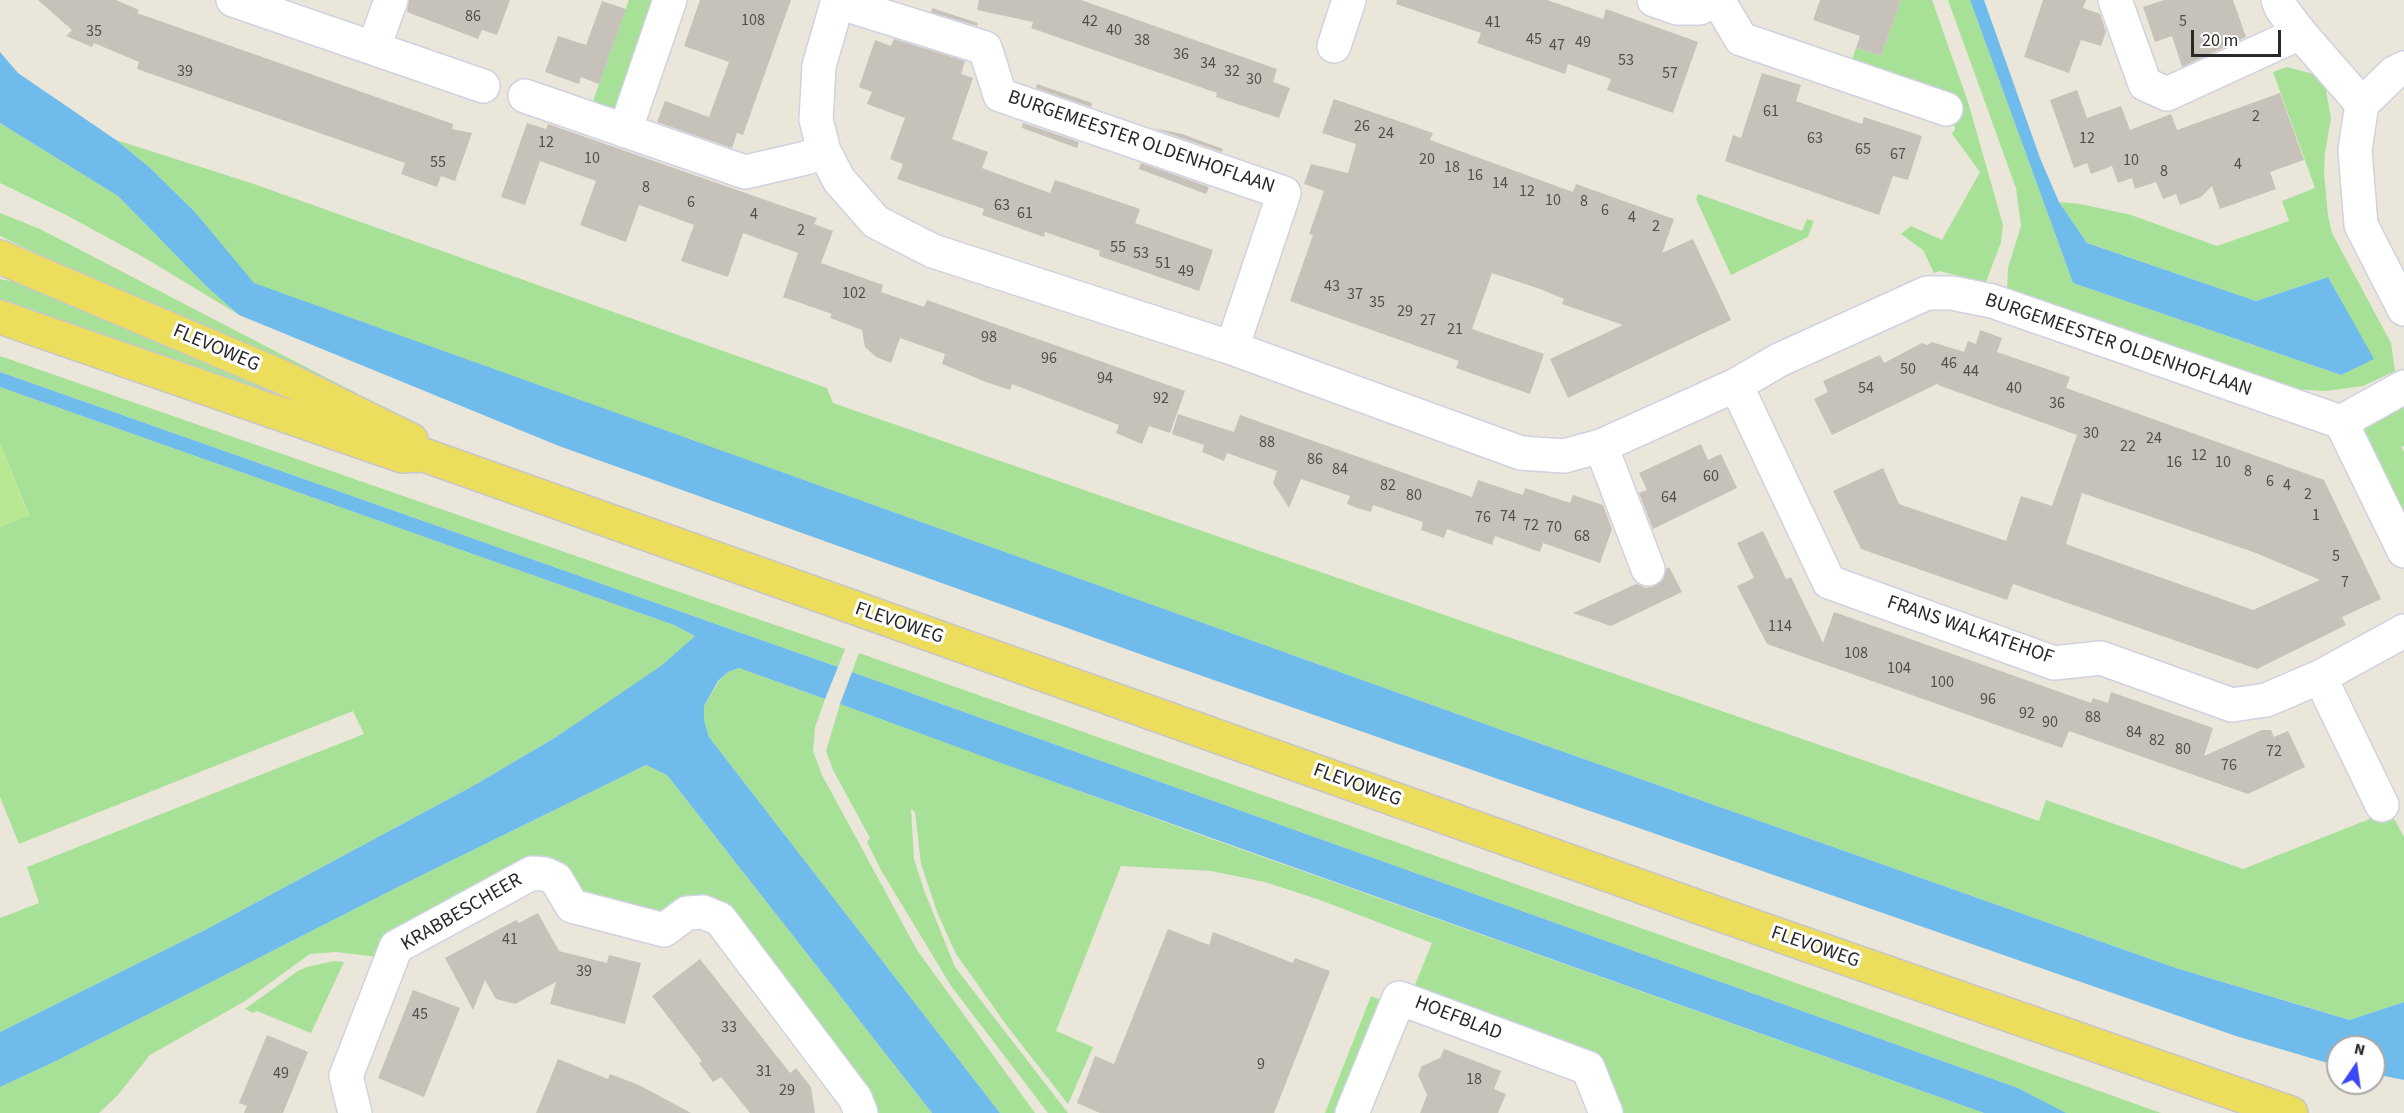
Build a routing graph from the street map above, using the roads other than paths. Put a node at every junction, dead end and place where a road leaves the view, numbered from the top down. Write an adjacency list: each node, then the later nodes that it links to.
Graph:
1 (233, 0): 12 (street)
2 (391, 0): 12 (street)
3 (670, 0): 18 (street)
4 (1349, 0): 11 (street)
5 (1654, 0): 6 (street)
6 (1716, 0): 17 (street)
7 (2115, 0): 10 (street)
8 (2278, 0): 10 (street)
9 (838, 1): 19 (street, BURGEMEESTER OLDENHOFLAAN); 23 (street, BURGEMEESTER OLDENHOFLAAN)
10 (2300, 33): 16 (street)
11 (1334, 46)
12 (374, 47): 14 (street)
13 (2404, 68): 16 (street)
14 (483, 86)
15 (525, 96): 18 (street)
16 (2362, 104): 21 (street)
17 (1946, 109)
18 (625, 131): 19 (street)
19 (824, 151): 23 (street, BURGEMEESTER OLDENHOFLAAN)
20 (0, 257): 26 (main road, FLEVOWEG)
21 (2404, 309)
22 (0, 317): 26 (main road, FLEVOWEG)
23 (1232, 348): 28 (street, BURGEMEESTER OLDENHOFLAAN)
24 (1736, 385): 27 (street, BURGEMEESTER OLDENHOFLAAN); 28 (street, BURGEMEESTER OLDENHOFLAAN); 32 (street, FRANS WALKATEHOF)
25 (2404, 387): 27 (street)
26 (313, 410): 38 (main road, FLEVOWEG)
27 (2341, 422): 29 (street)
28 (1601, 446): 30 (street)
29 (2404, 551)
30 (1648, 569)
31 (2404, 631): 32 (street, FRANS WALKATEHOF)
32 (2320, 677): 33 (street)
33 (2382, 805)
34 (355, 1113): 35 (street, KRABBESCHEER)
35 (861, 1113)
36 (1352, 1113): 37 (street, HOEFBLAD)
37 (1606, 1113)
38 (2291, 1113)

